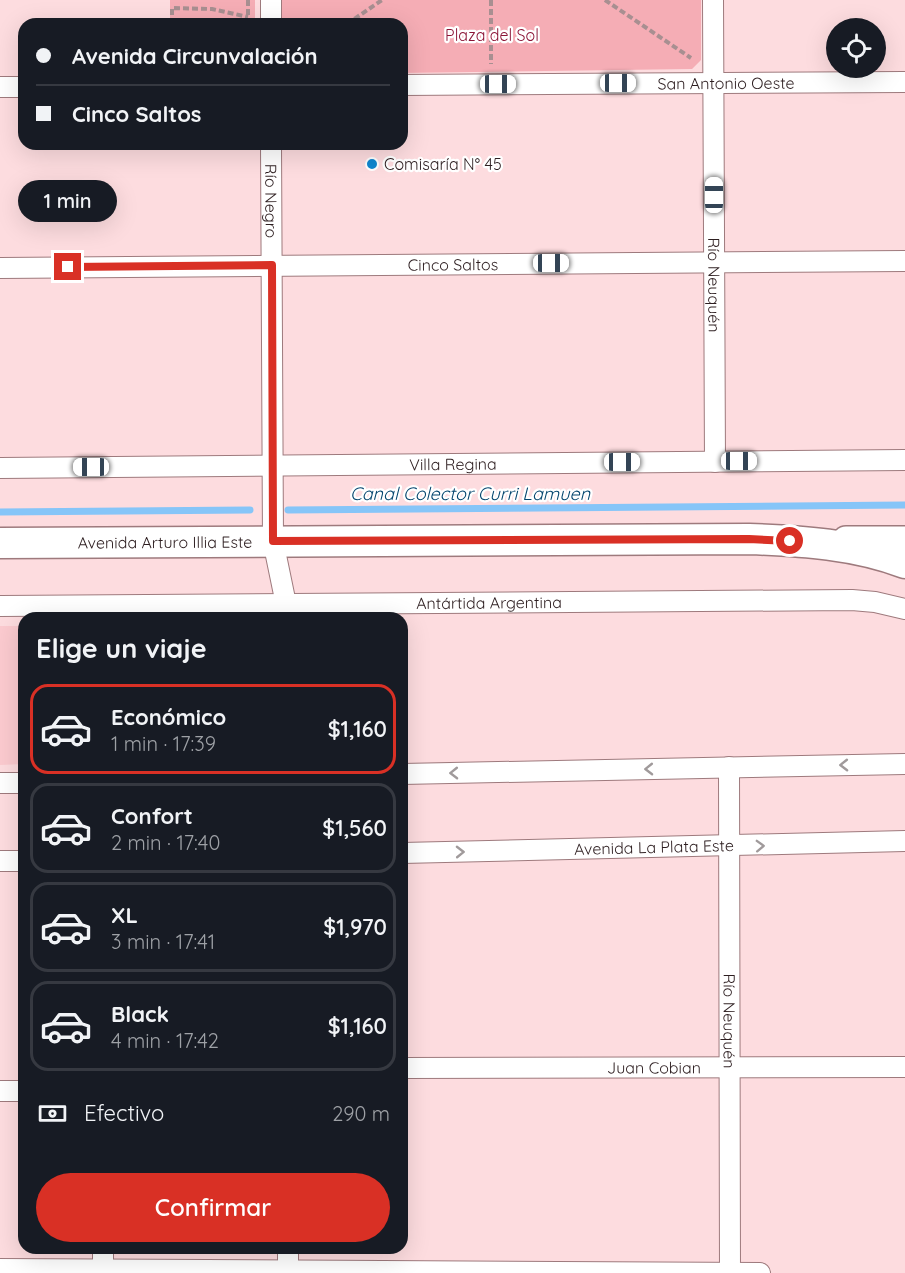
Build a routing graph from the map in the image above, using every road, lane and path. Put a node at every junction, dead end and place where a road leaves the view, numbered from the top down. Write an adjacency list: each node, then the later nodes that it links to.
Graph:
1 (248, 0): 7 (path)
2 (271, 0): 9 (street)
3 (382, 0): 10 (path)
4 (491, 0): 15 (path)
5 (605, 0): 12 (path)
6 (713, 0): 18 (street, Río Neuquén)
7 (248, 17): 8 (path)
8 (172, 18)
9 (271, 18)
10 (356, 18)
11 (694, 52): 12 (path)
12 (691, 58): 13 (path)
13 (686, 62)
14 (480, 64): 15 (path)
15 (491, 64): 16 (path)
16 (503, 64)
17 (905, 82): 18 (street, San Antonio Oeste)
18 (713, 83): 19 (street, San Antonio Oeste); 24 (street, Río Neuquén)
19 (408, 85)
20 (0, 87): 21 (street)
21 (18, 87)
22 (271, 150): 25 (street, Río Negro)
23 (905, 261): 24 (street, Cinco Saltos)
24 (714, 262): 25 (street, Cinco Saltos); 28 (street, Río Neuquén)
25 (272, 265): 26 (street, Cinco Saltos); 29 (street, Río Negro)
26 (0, 268)
27 (905, 460): 28 (street, Villa Regina)
28 (715, 462): 29 (street, Villa Regina)
29 (273, 466): 30 (street, Villa Regina); 33 (street, Río Negro)
30 (0, 468)
31 (749, 539): 32 (main road, Avenida Arturo Illia Este); 33 (main road, Avenida Arturo Illia Este); 35 (main road)
32 (905, 540)
33 (273, 541): 34 (main road, Avenida Arturo Illia Este); 38 (street, Río Negro)
34 (0, 543)
35 (905, 563)
36 (0, 606): 38 (street, Antártida Argentina)
37 (905, 609): 38 (street, Antártida Argentina)
38 (286, 611)
39 (904, 764): 40 (street, one-way to 40)
40 (729, 767): 41 (street, one-way to 41); 45 (street, Río Neuquén)
41 (408, 774)
42 (0, 783): 43 (street)
43 (18, 783)
44 (905, 841): 45 (street, Avenida La Plata Este, one-way to 44)
45 (730, 846): 46 (street, Avenida La Plata Este, one-way to 45); 49 (street, Río Neuquén)
46 (408, 853)
47 (0, 861): 48 (street)
48 (18, 861)
49 (730, 1067): 50 (street, Juan Cobian); 51 (street, Juan Cobian); 60 (street, Río Neuquén)
50 (905, 1067)
51 (408, 1068)
52 (0, 1091): 53 (street)
53 (18, 1091)
54 (104, 1254): 57 (street)
55 (288, 1254): 58 (street)
56 (0, 1269): 57 (street)
57 (103, 1269): 58 (street)
58 (288, 1272): 59 (street)
59 (493, 1272): 60 (street)
60 (730, 1273): 61 (street)
61 (760, 1273)

